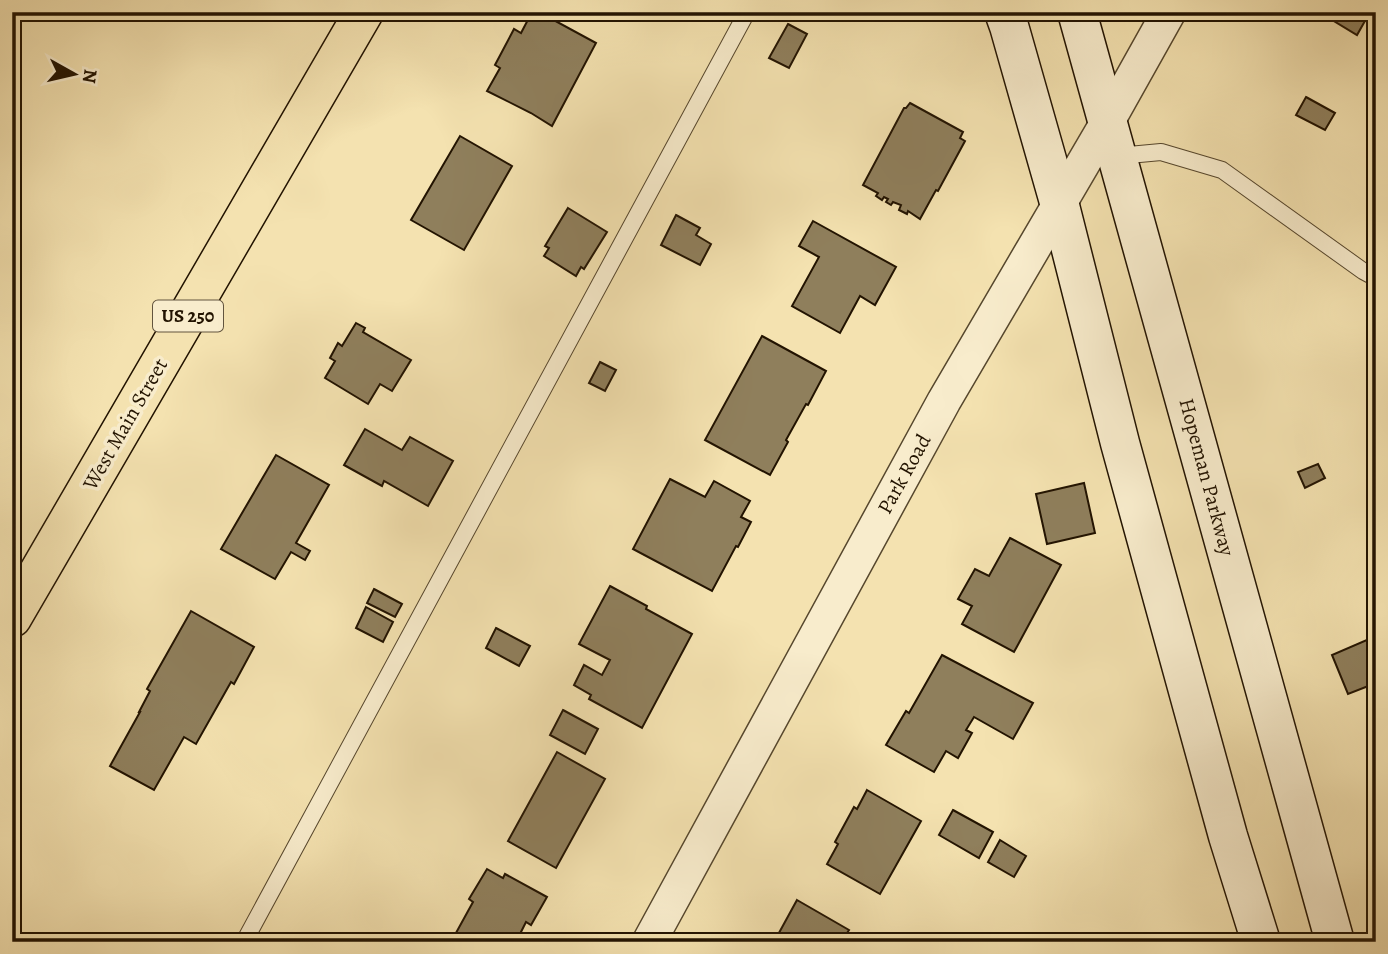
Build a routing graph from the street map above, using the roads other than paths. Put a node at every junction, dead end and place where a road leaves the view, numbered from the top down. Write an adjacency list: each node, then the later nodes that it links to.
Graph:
1 (747, 12): 10 (lane)
2 (1004, 12): 7 (main road)
3 (1077, 12): 6 (main road, Hopeman Parkway)
4 (1169, 12): 6 (street, Park Road)
5 (363, 13): 9 (main road, West Main Street / US 250)
6 (1113, 139): 7 (street, Park Road); 8 (lane); 13 (main road, Hopeman Parkway)
7 (1059, 202): 11 (street, Park Road); 12 (main road)
8 (1376, 278)
9 (12, 618)
10 (244, 942)
11 (649, 942)
12 (1261, 942)
13 (1335, 942)

